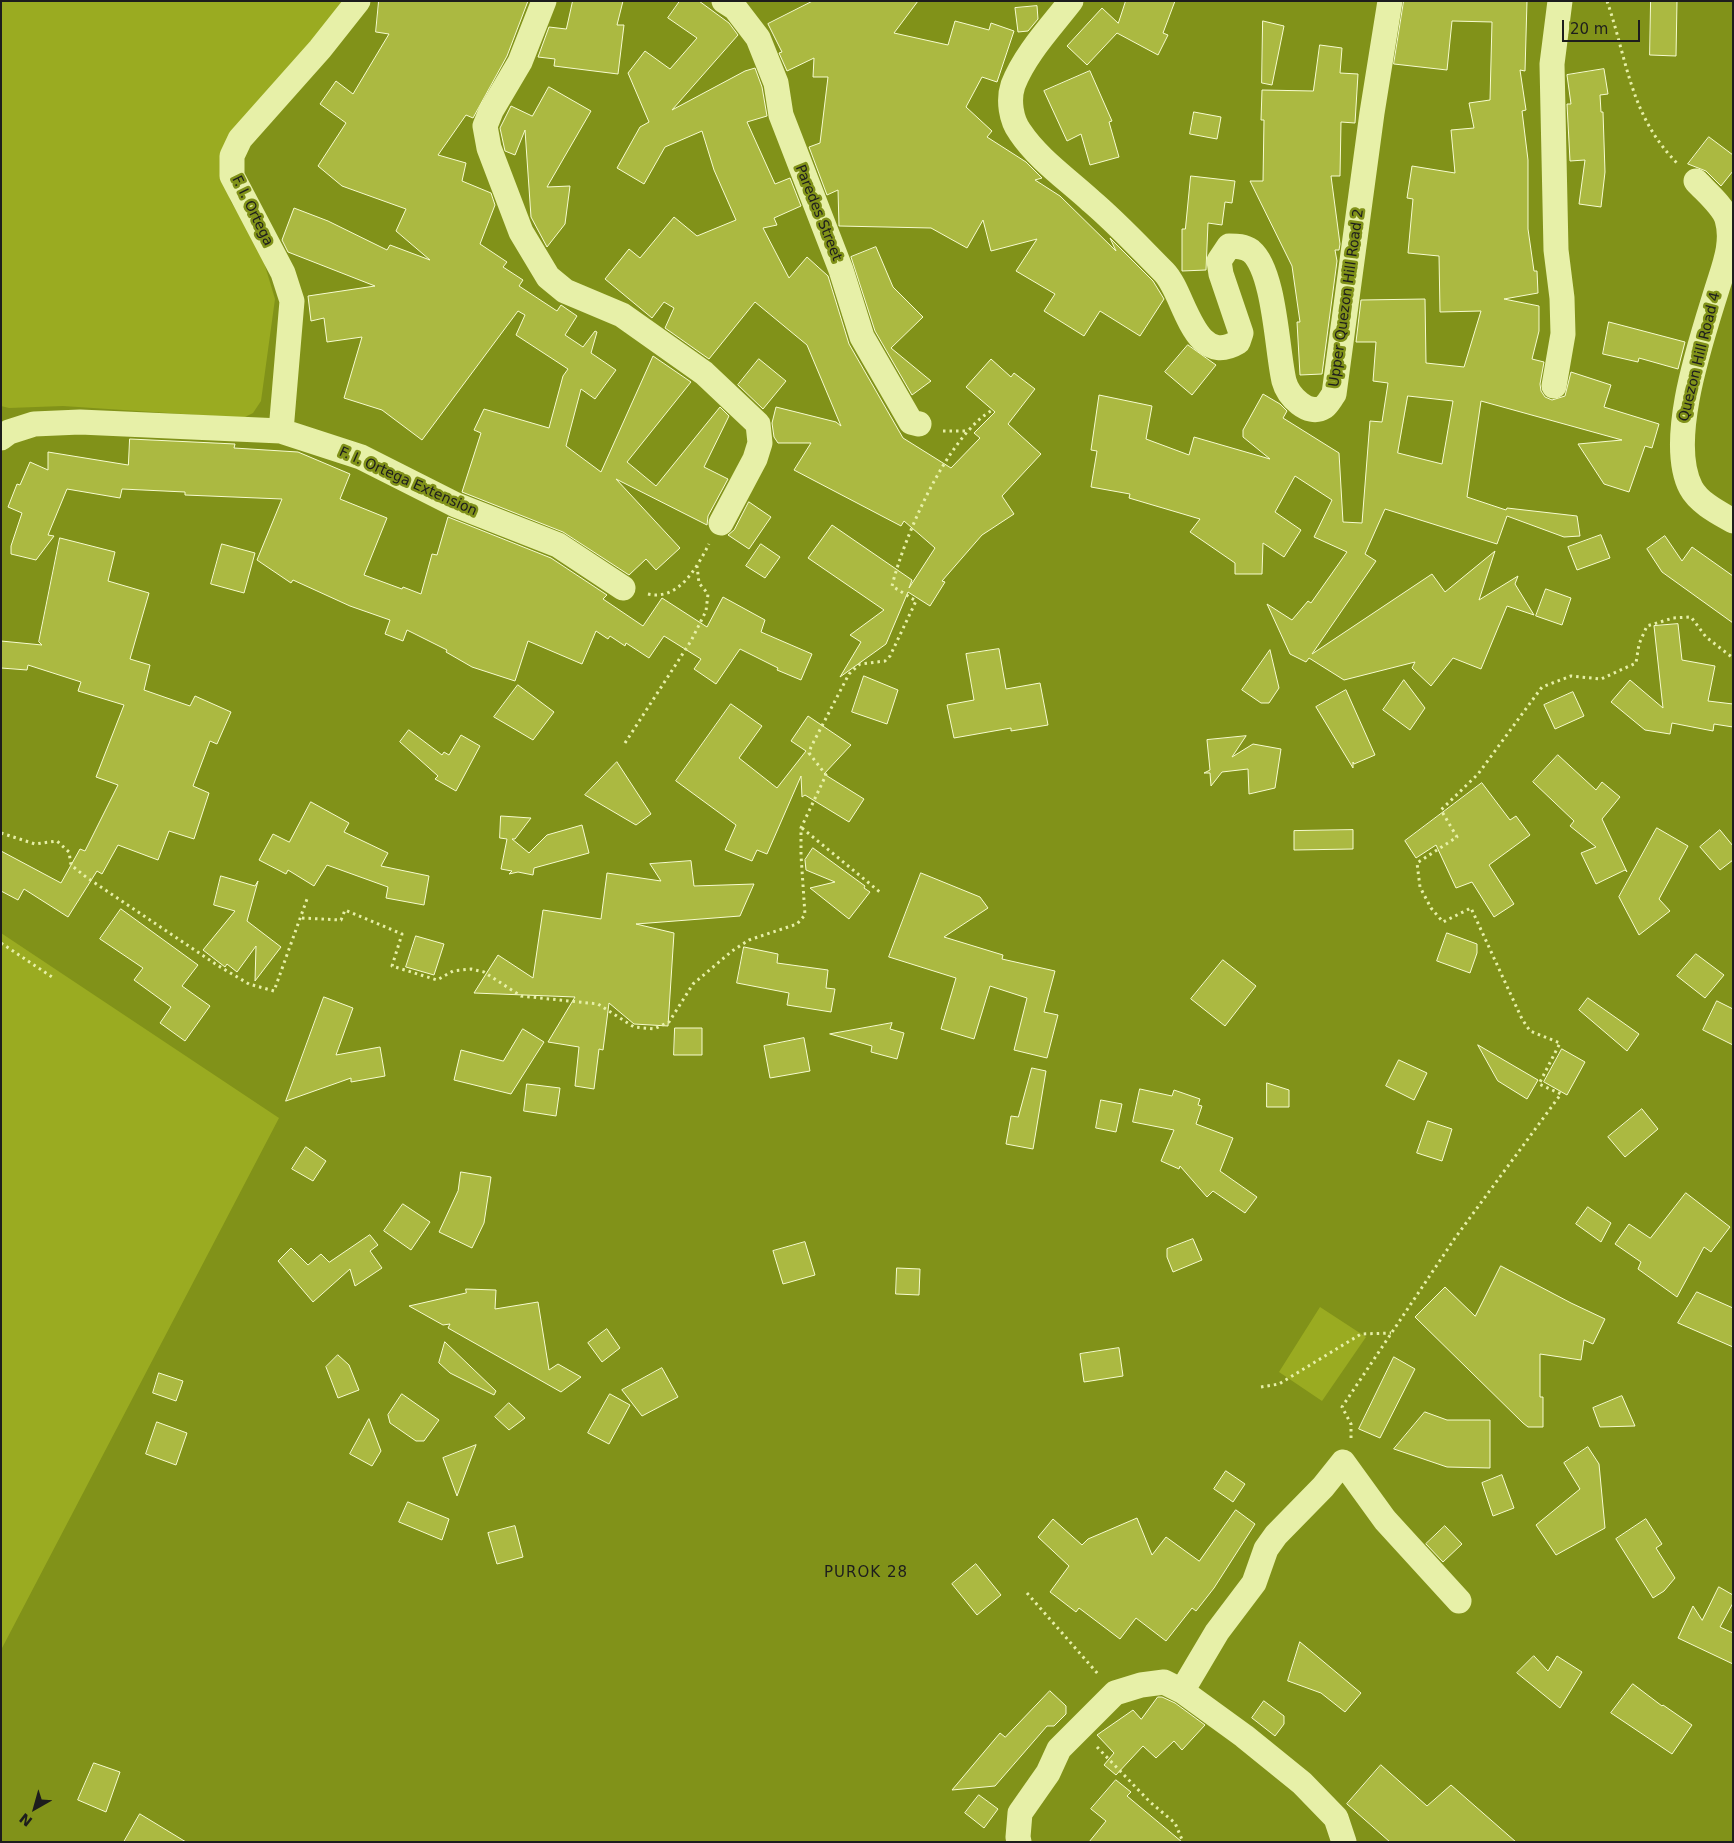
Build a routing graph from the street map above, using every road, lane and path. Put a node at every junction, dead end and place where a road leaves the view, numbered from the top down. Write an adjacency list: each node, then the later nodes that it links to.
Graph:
1 (358, 1): 12 (street, F. I. Ortega)
2 (544, 1): 17 (street)
3 (1071, 1): 4 (street, Upper Quezon Hill Road 2)
4 (1390, 1)
5 (1560, 1): 9 (street)
6 (1607, 1): 8 (path)
7 (733, 3): 11 (street, Paredes Street)
8 (1696, 181): 16 (street, Quezon Hill Road 4)
9 (1554, 386)
10 (994, 409): 13 (path)
11 (919, 424)
12 (281, 431): 15 (street, F. I. Ortega Extension); 19 (street, F. I. Ortega Extension)
13 (968, 431): 14 (path); 23 (path)
14 (944, 432)
15 (1, 438)
16 (1733, 521)
17 (721, 523): 18 (path)
18 (697, 566): 20 (path); 22 (path)
19 (623, 588)
20 (651, 595)
21 (1733, 658): 30 (path)
22 (625, 743)
23 (801, 828): 25 (path); 27 (path)
24 (1, 833): 27 (path)
25 (881, 893)
26 (307, 899): 27 (path)
27 (302, 918)
28 (1, 942): 29 (path)
29 (52, 977)
30 (1392, 1333): 31 (path); 32 (path)
31 (1261, 1387)
32 (1343, 1462): 34 (street); 35 (street)
33 (1027, 1593): 36 (path)
34 (1460, 1601)
35 (1182, 1691): 36 (street); 40 (street)
36 (1116, 1693): 37 (street)
37 (1084, 1726): 38 (street); 39 (path)
38 (1019, 1842)
39 (1183, 1842)
40 (1344, 1842)

